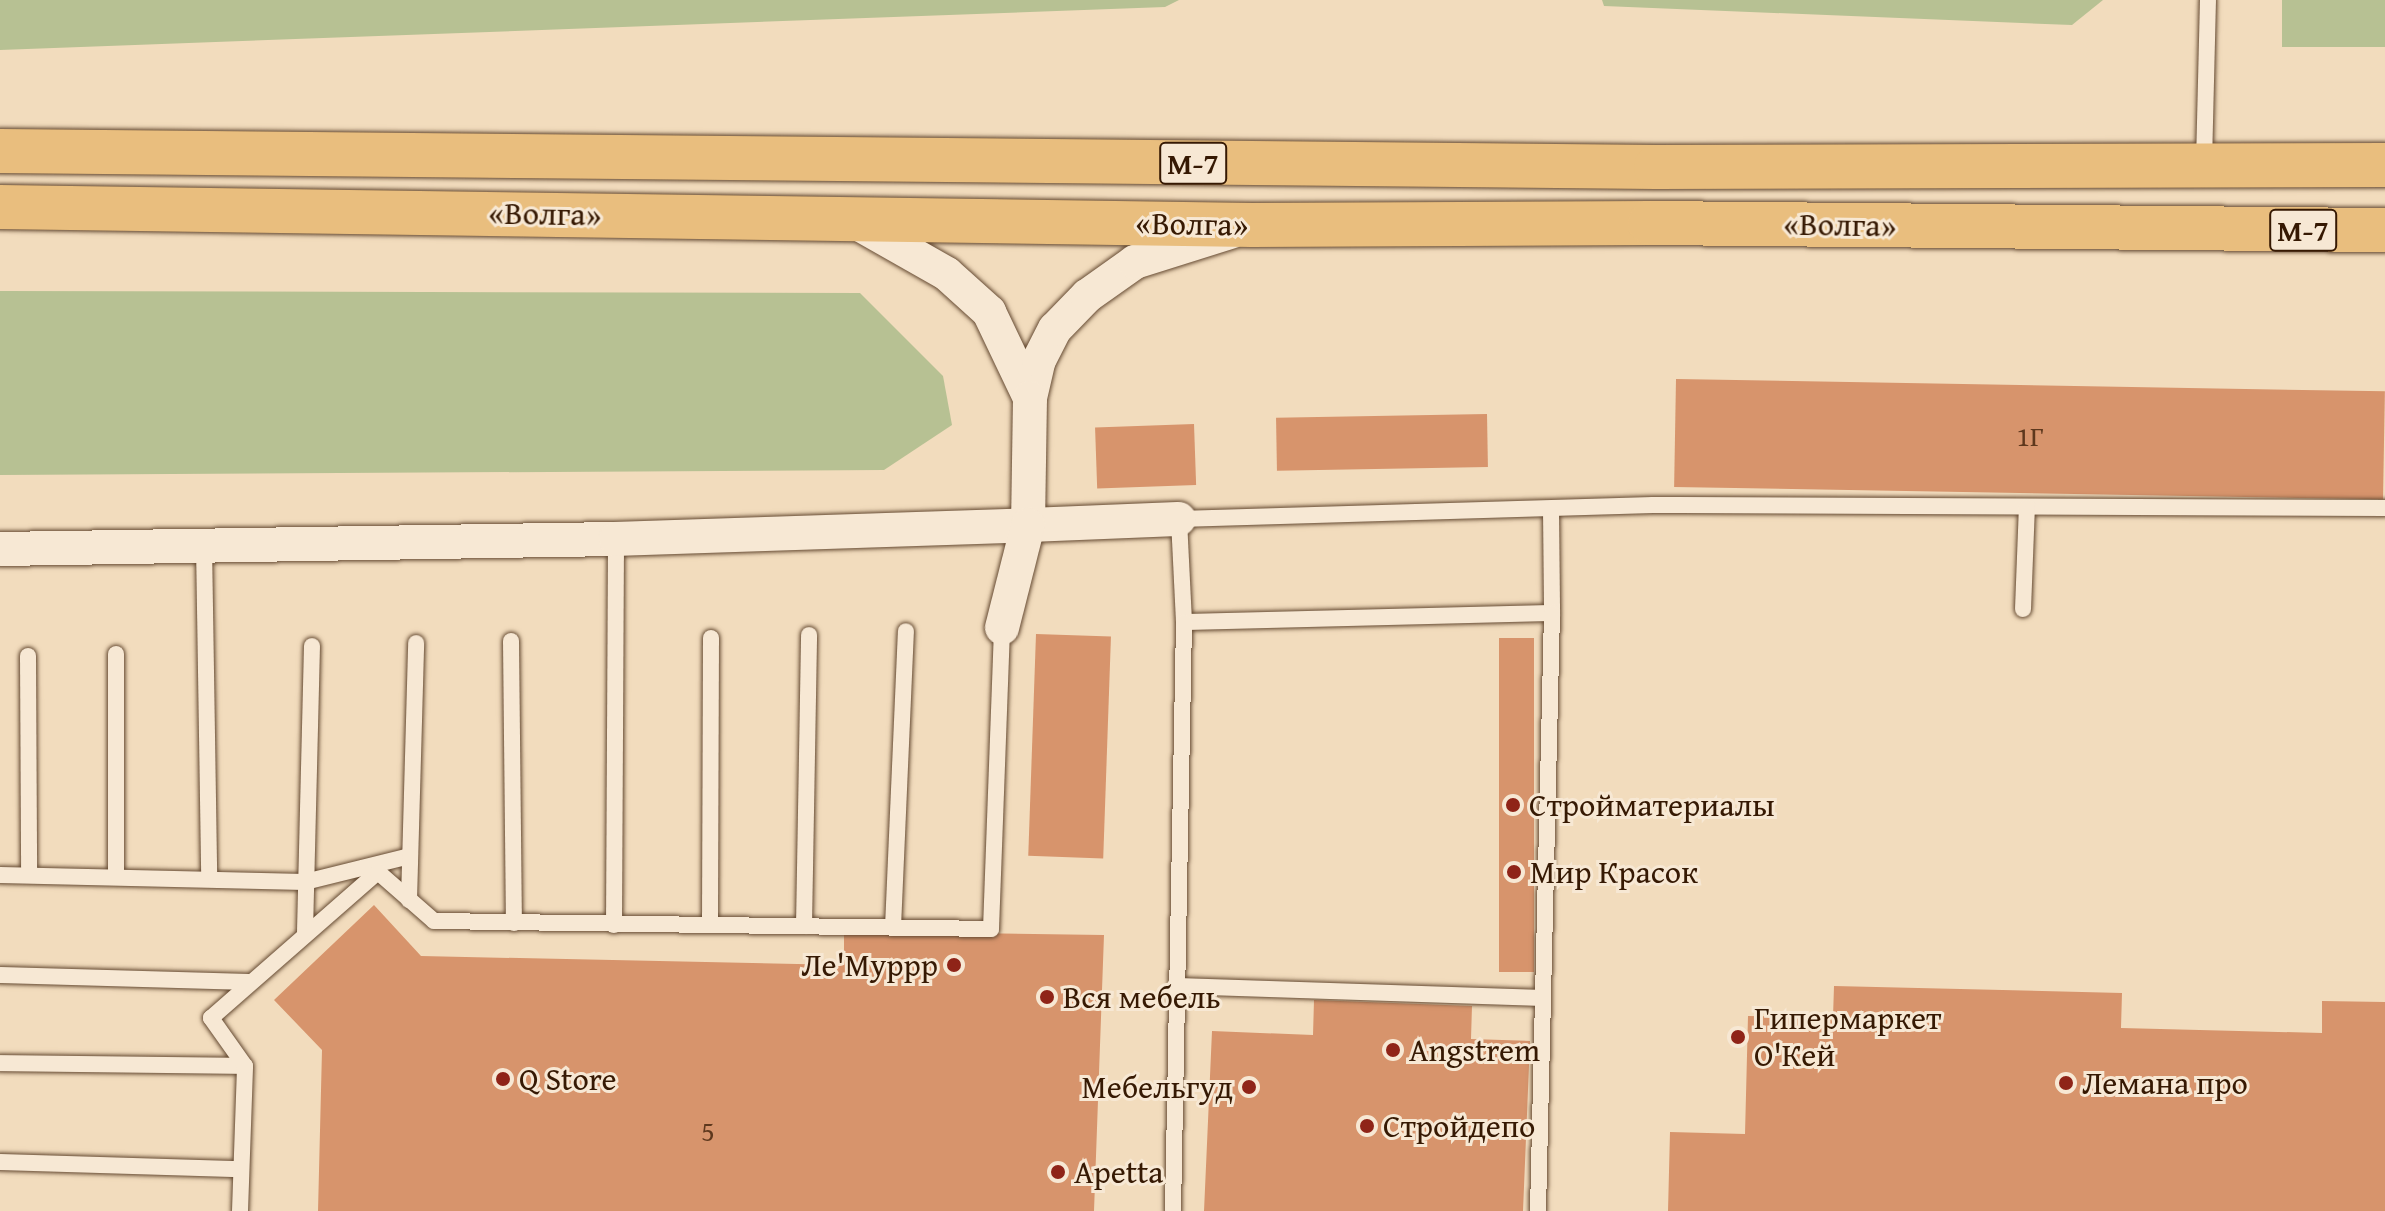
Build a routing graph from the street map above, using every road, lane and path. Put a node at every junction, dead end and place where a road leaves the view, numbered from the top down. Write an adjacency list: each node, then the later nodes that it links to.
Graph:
1 (2208, 0): 3 (lane)
2 (0, 151): 3 (highway, «Волга» / М-7)
3 (2204, 163): 4 (highway, «Волга» / М-7)
4 (2385, 165)
5 (0, 207): 6 (highway, «Волга» / М-7)
6 (848, 218): 7 (highway, «Волга» / М-7); 9 (street)
7 (1252, 225): 8 (highway, «Волга» / М-7); 9 (street)
8 (2385, 230)
9 (1030, 398): 14 (street)
10 (2027, 507): 11 (lane); 12 (lane); 18 (lane)
11 (2385, 508)
12 (1551, 510): 13 (lane); 19 (lane)
13 (1179, 519): 14 (street); 20 (lane)
14 (1028, 525): 15 (street); 21 (street)
15 (616, 539): 16 (street); 39 (lane)
16 (204, 544): 17 (street); 34 (lane)
17 (0, 549)
18 (2023, 609)
19 (1552, 613): 20 (lane); 46 (lane)
20 (1184, 622): 45 (lane)
21 (1002, 628): 41 (lane)
22 (906, 631): 41 (lane)
23 (809, 635): 40 (lane)
24 (711, 638): 38 (lane)
25 (511, 641): 37 (lane)
26 (416, 643): 30 (lane)
27 (312, 646): 35 (lane)
28 (116, 654): 33 (lane)
29 (28, 656): 32 (lane)
30 (410, 856): 35 (lane); 36 (lane)
31 (0, 875): 32 (lane)
32 (29, 875): 33 (lane)
33 (116, 877): 34 (lane)
34 (209, 879): 35 (lane)
35 (305, 882): 42 (lane)
36 (409, 900): 37 (lane); 42 (lane)
37 (514, 923): 39 (lane)
38 (710, 924): 39 (lane); 40 (lane)
39 (614, 925)
40 (804, 926): 41 (lane)
41 (893, 927)
42 (305, 932): 44 (lane)
43 (0, 975): 44 (lane)
44 (250, 982): 48 (lane)
45 (1178, 986): 46 (lane); 52 (lane)
46 (1543, 998): 53 (lane)
47 (0, 1063): 48 (lane)
48 (245, 1066): 50 (lane)
49 (0, 1162): 50 (lane)
50 (241, 1169): 51 (lane)
51 (240, 1211)
52 (1173, 1211)
53 (1538, 1211)

